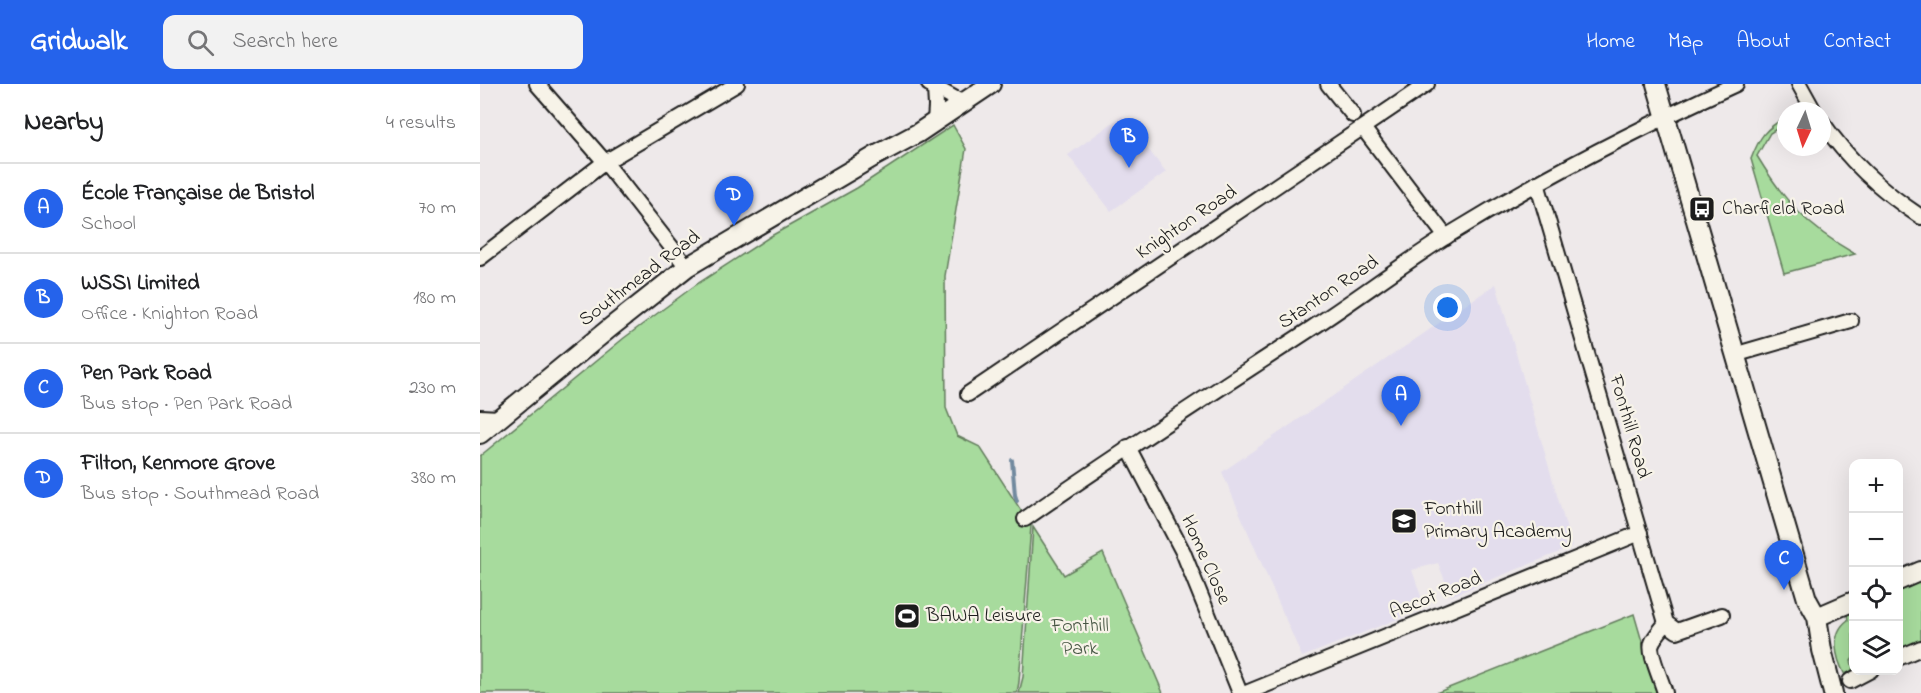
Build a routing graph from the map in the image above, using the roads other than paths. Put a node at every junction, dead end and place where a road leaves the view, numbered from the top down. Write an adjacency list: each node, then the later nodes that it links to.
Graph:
1 (537, 84): 17 (street)
2 (737, 84): 17 (street)
3 (992, 84): 11 (street, Southmead Road)
4 (1328, 84): 12 (street)
5 (1427, 84): 15 (street, Knighton Road)
6 (1656, 84): 13 (street)
7 (1736, 84): 13 (street)
8 (1799, 84): 10 (street)
9 (932, 86): 11 (street); 14 (street)
10 (1809, 102)
11 (963, 103): 14 (street, Southmead Road)
12 (1353, 115)
13 (1665, 116): 18 (street, Stanton Road); 24 (street)
14 (935, 123): 22 (street, Southmead Road)
15 (1363, 128): 20 (street); 25 (street, Knighton Road)
16 (1831, 133): 19 (street)
17 (605, 162): 21 (street); 22 (street)
18 (1536, 183): 20 (street, Stanton Road); 31 (street, Fonthill Road)
19 (1921, 217)
20 (1446, 237): 29 (street, Stanton Road)
21 (480, 258)
22 (687, 267): 27 (street, Southmead Road)
23 (1851, 321): 24 (street)
24 (1734, 356): 36 (street)
25 (968, 394)
26 (480, 417): 27 (street)
27 (499, 418): 28 (street, Southmead Road)
28 (480, 434)
29 (1128, 447): 30 (street, Stanton Road); 42 (street, Home Close)
30 (1024, 519)
31 (1640, 533): 37 (street, Fonthill Road); 43 (street, Ascot Road)
32 (1921, 571): 33 (street)
33 (1903, 579)
34 (1849, 603): 36 (street)
35 (1722, 615): 37 (street)
36 (1817, 617): 45 (street)
37 (1666, 623): 44 (street)
38 (1921, 648): 39 (street)
39 (1903, 656)
40 (1861, 675): 41 (street)
41 (1850, 681)
42 (1240, 693)
43 (1246, 693)
44 (1665, 693)
45 (1833, 693)

